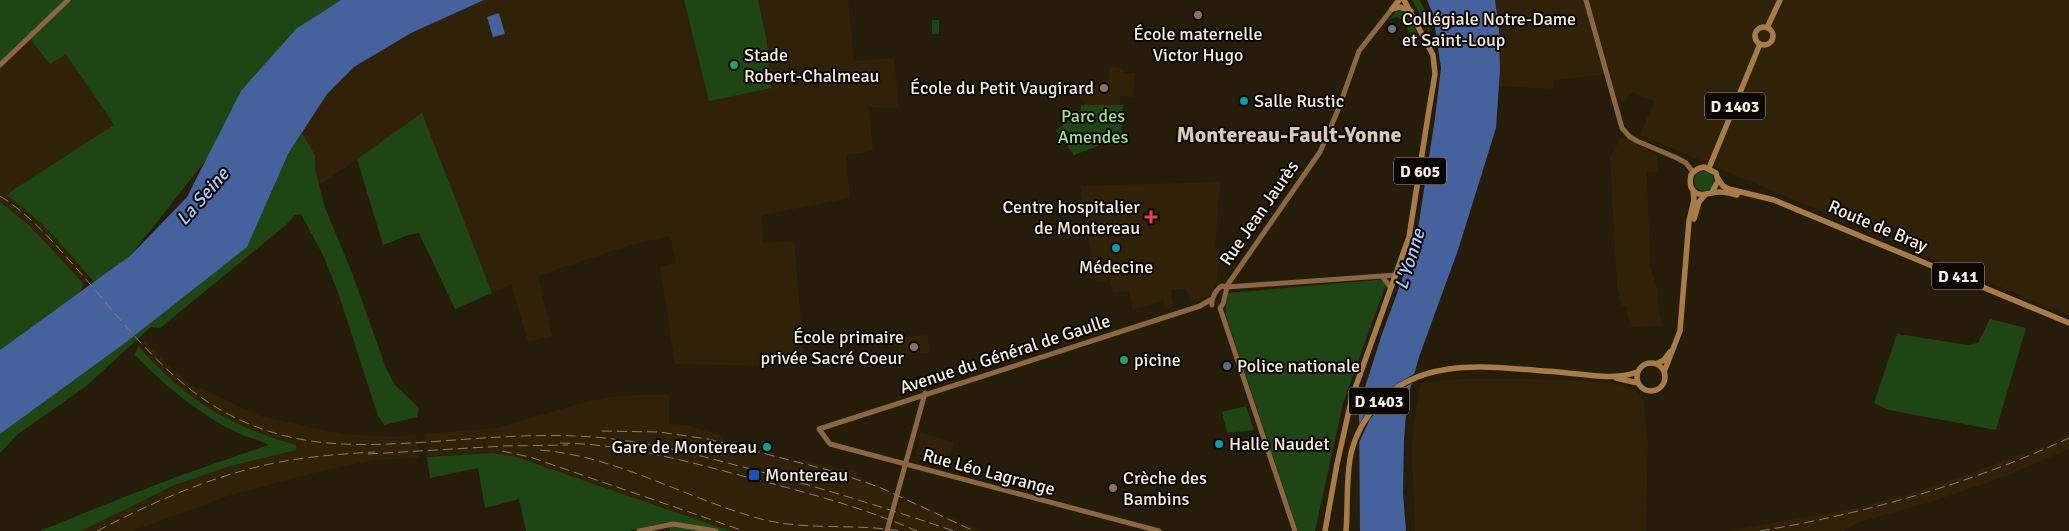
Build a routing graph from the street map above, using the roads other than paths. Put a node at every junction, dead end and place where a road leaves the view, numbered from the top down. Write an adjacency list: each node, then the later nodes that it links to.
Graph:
1 (68, 0): 10 (main road)
2 (1399, 0): 6 (main road, Rue Jean Jaurès)
3 (1404, 0): 7 (main road, D 605)
4 (1586, 0): 12 (main road)
5 (1780, 0): 8 (main road)
6 (1392, 9): 7 (main road); 21 (main road, Rue Jean Jaurès)
7 (1412, 12): 19 (main road, D 605)
8 (1767, 28): 9 (main road); 9 (main road)
9 (1760, 44): 11 (main road, D 1403)
10 (0, 65)
11 (1709, 168): 12 (main road); 13 (main road)
12 (1693, 172): 14 (main road)
13 (1717, 177): 15 (main road); 17 (main road, Route de Bray / D 411)
14 (1693, 190): 16 (main road); 18 (main road)
15 (1712, 192): 16 (main road); 17 (main road, Route de Bray / D 411)
16 (1705, 195): 18 (main road)
17 (1757, 196): 25 (main road, Route de Bray / D 411)
18 (1688, 237): 26 (main road)
19 (1396, 275): 20 (main road); 22 (main road, D 605)
20 (1382, 276): 21 (main road); 22 (main road)
21 (1226, 287): 23 (main road); 24 (main road)
22 (1391, 288): 40 (main road, D 605)
23 (1212, 302): 24 (main road); 32 (main road, Avenue du Général de Gaulle)
24 (1220, 308): 39 (main road)
25 (2069, 323)
26 (1676, 345): 27 (main road); 29 (main road)
27 (1656, 364): 28 (main road); 29 (main road)
28 (1638, 372): 30 (main road, D 1403); 31 (main road)
29 (1664, 372): 31 (main road)
30 (1604, 376): 31 (main road, D 1403); 41 (main road, D 1403)
31 (1638, 384)
32 (925, 393): 33 (main road, Avenue du Général de Gaulle); 34 (main road)
33 (819, 429): 34 (main road, Rue Léo Lagrange)
34 (906, 464): 37 (main road); 38 (main road, Rue Léo Lagrange)
35 (639, 531): 36 (main road)
36 (716, 531)
37 (887, 531)
38 (1159, 531)
39 (1295, 531)
40 (1323, 531)
41 (1347, 531)

